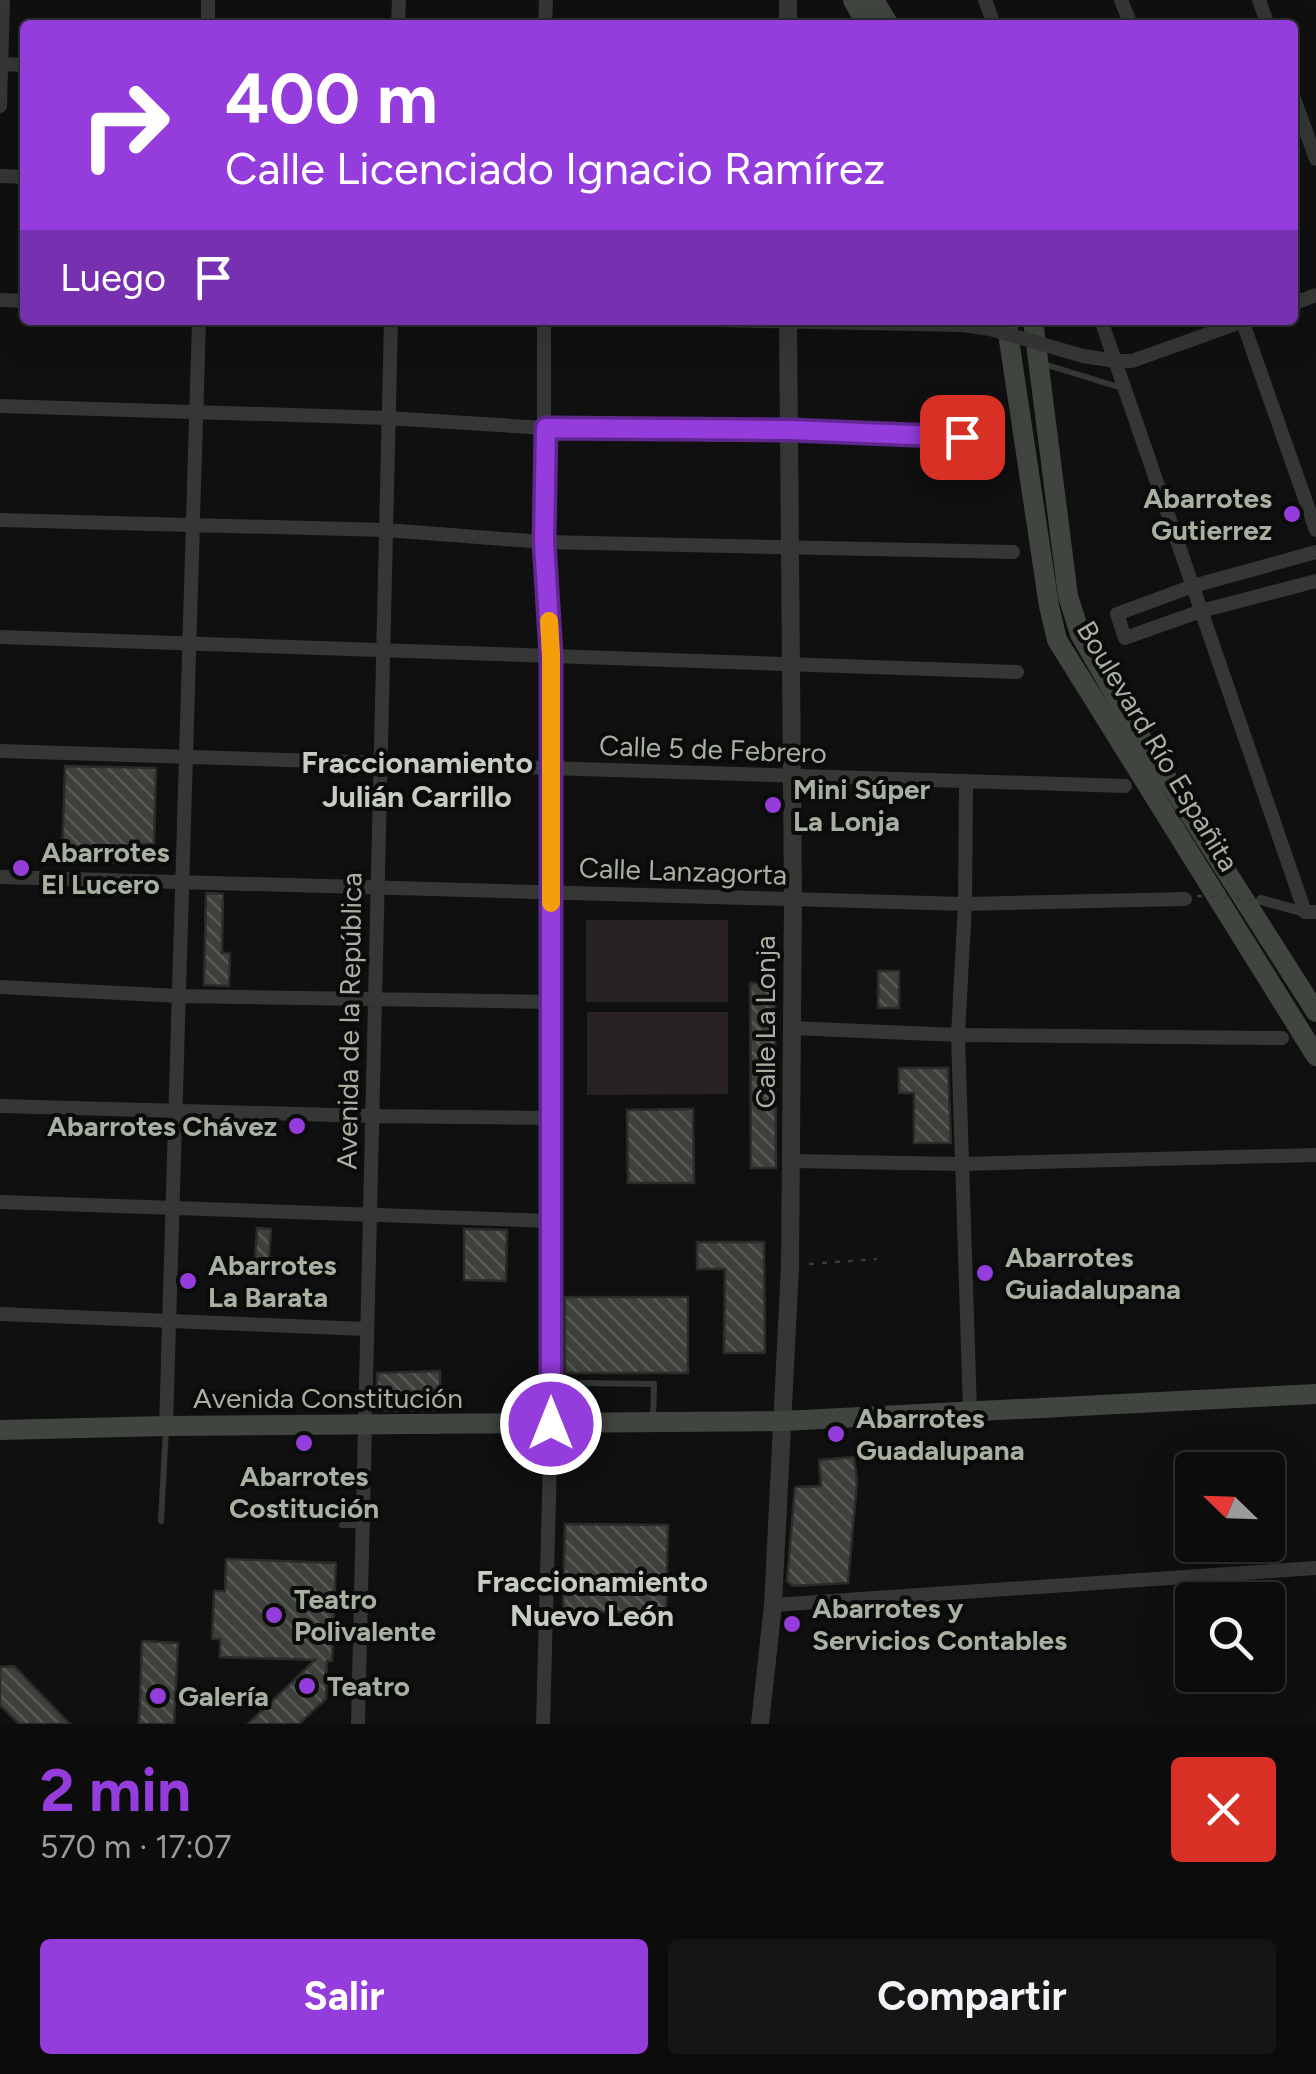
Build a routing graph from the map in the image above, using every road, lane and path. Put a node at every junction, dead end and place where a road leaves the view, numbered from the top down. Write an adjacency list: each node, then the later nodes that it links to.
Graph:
1 (3, 0): 2 (street)
2 (0, 64): 3 (street)
3 (0, 106)
4 (1298, 110): 5 (street)
5 (1316, 159)
6 (199, 325): 20 (street)
7 (391, 325): 21 (street, Avenida de la República)
8 (544, 325): 22 (street)
9 (788, 325): 23 (street, Calle La Lonja)
10 (1001, 325): 16 (street, bridge)
11 (1001, 325): 66 (main road, Boulevard Río Españita)
12 (1034, 325): 62 (main road, Boulevard Río Españita)
13 (1103, 325): 16 (street)
14 (1233, 325): 16 (street)
15 (1245, 325): 28 (street)
16 (1116, 362): 18 (street)
17 (1047, 364): 18 (lane)
18 (1126, 389): 34 (street)
19 (0, 406): 20 (street)
20 (196, 412): 21 (street); 26 (street)
21 (388, 418): 22 (street); 27 (street, Avenida de la República)
22 (546, 428): 23 (street); 29 (street)
23 (790, 430): 24 (street); 30 (street, Calle La Lonja)
24 (997, 439)
25 (0, 520): 26 (street)
26 (193, 525): 27 (street); 37 (street)
27 (386, 530): 29 (street); 38 (street, Avenida de la República)
28 (1316, 530)
29 (544, 542): 30 (street); 39 (street)
30 (791, 548): 31 (street); 40 (street, Calle La Lonja)
31 (1013, 552)
32 (1316, 552): 34 (street)
33 (1316, 581): 35 (street)
34 (1192, 586): 35 (street); 35 (street)
35 (1201, 612): 57 (street)
36 (0, 637): 37 (street)
37 (189, 643): 38 (street); 43 (street)
38 (382, 650): 39 (street); 44 (street, Avenida de la República)
39 (551, 655): 40 (street); 45 (street)
40 (792, 664): 41 (street); 46 (street, Calle La Lonja)
41 (1017, 672)
42 (0, 752): 43 (street, Calle 5 de Febrero)
43 (186, 758): 44 (street, Calle 5 de Febrero); 50 (street)
44 (380, 764): 45 (street, Calle 5 de Febrero); 51 (street, Avenida de la República)
45 (551, 769): 46 (street, Calle 5 de Febrero); 52 (street)
46 (792, 777): 47 (street, Calle 5 de Febrero); 54 (street, Calle La Lonja)
47 (966, 782): 48 (street, Calle 5 de Febrero); 56 (street)
48 (1125, 786)
49 (0, 877): 50 (street, Calle Lanzagorta)
50 (182, 882): 51 (street, Calle Lanzagorta); 59 (street)
51 (377, 888): 52 (street, Calle Lanzagorta); 60 (street, Avenida de la República)
52 (551, 892): 54 (street, Calle Lanzagorta); 61 (street)
53 (1191, 898): 55 (path, bridge); 56 (street, Calle Lanzagorta)
54 (793, 900): 56 (street, Calle Lanzagorta); 63 (street, Calle La Lonja)
55 (1260, 900): 57 (street)
56 (965, 904): 64 (street)
57 (1311, 912)
58 (0, 987): 59 (street)
59 (179, 996): 60 (street); 68 (street)
60 (374, 1000): 61 (street); 69 (street, Avenida de la República)
61 (551, 1002): 70 (street)
62 (1316, 1012)
63 (792, 1028): 64 (street); 72 (street, Calle La Lonja)
64 (958, 1035): 65 (street); 73 (street)
65 (1282, 1038)
66 (1316, 1056)
67 (0, 1106): 68 (street)
68 (175, 1109): 69 (street); 75 (street)
69 (371, 1116): 70 (street); 76 (street, Avenida de la República)
70 (551, 1118): 77 (street)
71 (1316, 1155): 73 (street)
72 (792, 1160): 73 (street); 79 (street, Calle La Lonja)
73 (961, 1164): 85 (street)
74 (0, 1202): 75 (street)
75 (172, 1208): 76 (street); 81 (street)
76 (369, 1214): 77 (street); 82 (street, Avenida de la República)
77 (551, 1221): 88 (street)
78 (877, 1259): 79 (path)
79 (790, 1266): 87 (street, Calle La Lonja)
80 (0, 1314): 81 (street)
81 (169, 1320): 82 (street); 90 (street)
82 (367, 1330): 89 (street, Avenida de la República)
83 (581, 1383): 86 (lane)
84 (1316, 1394): 85 (main road, Avenida Constitución)
85 (970, 1412): 87 (main road, Avenida Constitución)
86 (653, 1421): 87 (main road, Avenida Constitución); 88 (main road, Avenida Constitución)
87 (782, 1422): 96 (street, Calle La Lonja)
88 (551, 1424): 89 (main road, Avenida Constitución); 98 (street)
89 (364, 1425): 90 (main road, Avenida Constitución); 94 (street, Avenida de la República)
90 (166, 1426): 91 (main road, Avenida Constitución); 92 (lane)
91 (0, 1430)
92 (161, 1521)
93 (342, 1524): 94 (lane)
94 (362, 1525): 97 (street, Avenida de la República)
95 (1316, 1568): 96 (street)
96 (773, 1605): 99 (street, Calle La Lonja)
97 (358, 1724)
98 (543, 1724)
99 (760, 1724)

